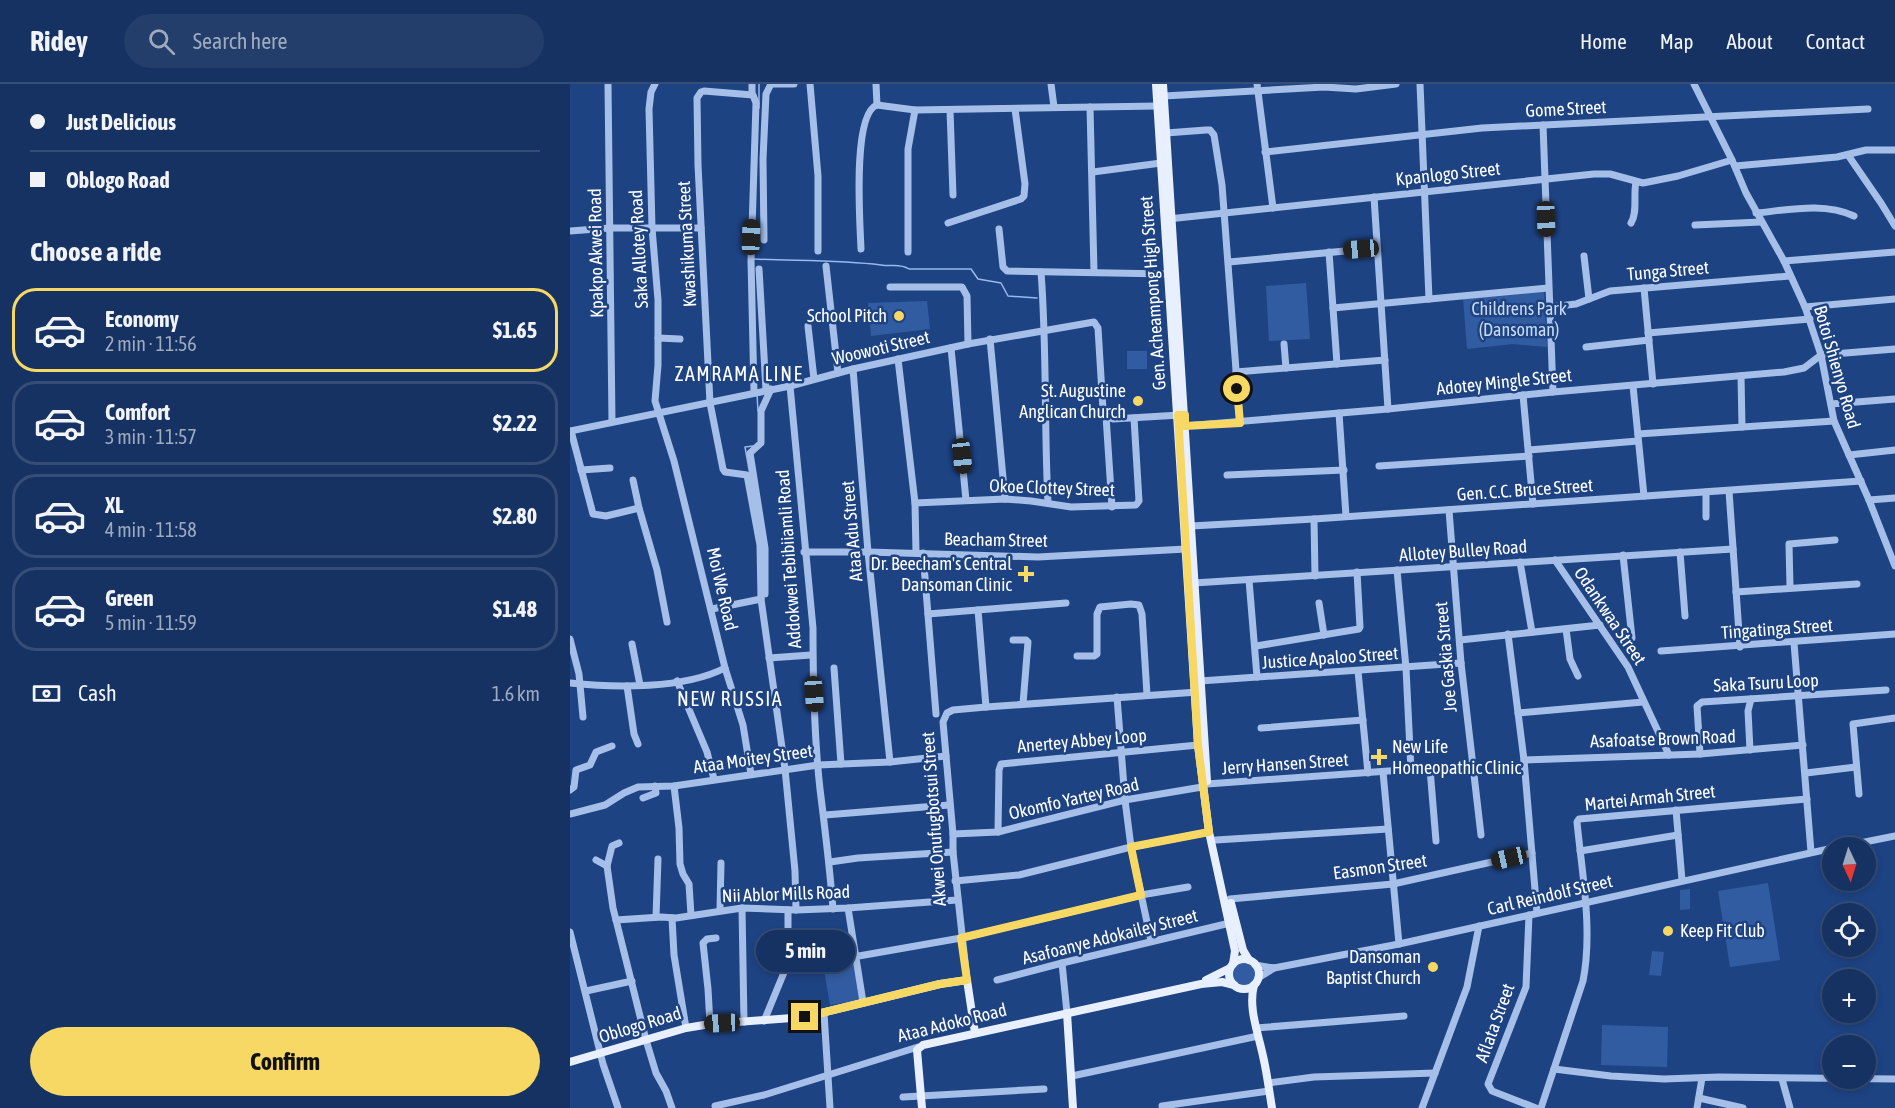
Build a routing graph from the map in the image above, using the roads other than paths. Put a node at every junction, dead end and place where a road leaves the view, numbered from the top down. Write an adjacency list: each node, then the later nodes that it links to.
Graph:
1 (608, 84): 52 (street, Kpakpo Akwei Road)
2 (655, 84): 53 (street, Saka Allotey Road)
3 (752, 84): 17 (street)
4 (771, 84): 5 (street); 57 (street)
5 (794, 84)
6 (810, 84): 60 (street)
7 (876, 84): 19 (street)
8 (1051, 84): 22 (street)
9 (1156, 84): 21 (main road, Gen. Acheampong High Street)
10 (1163, 84): 18 (main road, Gen. Acheampong High Street)
11 (1395, 84): 14 (street)
12 (1420, 84): 30 (street)
13 (1694, 84): 27 (street, Botoi Shienyo Road)
14 (1280, 87): 16 (street)
15 (706, 88): 17 (street); 54 (street, Kwashikuma Street)
16 (1258, 88): 18 (street); 32 (street)
17 (752, 95): 108 (street)
18 (1164, 96): 29 (main road, Gen. Acheampong High Street)
19 (877, 105): 25 (street); 59 (street)
20 (1090, 106): 21 (street); 22 (street); 36 (street)
21 (1158, 106): 34 (main road, Gen. Acheampong High Street)
22 (1054, 107): 23 (street)
23 (1015, 109): 26 (street); 48 (street)
24 (1868, 109): 27 (street, Gome Street)
25 (915, 110): 26 (street); 61 (street)
26 (950, 110): 40 (street)
27 (1711, 117): 28 (street, Gome Street); 35 (street, Botoi Shienyo Road)
28 (1543, 125): 30 (street, Gome Street); 37 (street)
29 (1166, 133): 43 (street); 46 (main road, Gen. Acheampong High Street)
30 (1422, 134): 32 (street, Gome Street); 39 (street)
31 (1895, 150): 33 (street, Kpanlogo Street)
32 (1265, 152): 42 (street)
33 (1848, 155): 35 (street, Kpanlogo Street); 51 (street)
34 (1161, 163): 36 (street); 46 (main road, Gen. Acheampong High Street)
35 (1733, 163): 38 (street, Kpanlogo Street); 44 (street, Botoi Shienyo Road)
36 (1093, 172): 70 (street)
37 (1545, 178): 38 (street, Kpanlogo Street); 39 (street, Kpanlogo Street); 74 (street)
38 (1636, 182): 49 (street)
39 (1424, 192): 41 (street, Kpanlogo Street); 76 (street)
40 (953, 195)
41 (1374, 197): 42 (street, Kpanlogo Street); 58 (street)
42 (1272, 208): 43 (street, Kpanlogo Street)
43 (1224, 213): 46 (street, Kpanlogo Street); 66 (street)
44 (1756, 213): 45 (street); 47 (street, Botoi Shienyo Road)
45 (1854, 216)
46 (1168, 219): 71 (main road, Gen. Acheampong High Street); 117 (main road, Gen. Acheampong High Street)
47 (1761, 222): 50 (street); 65 (street, Botoi Shienyo Road)
48 (948, 223)
49 (1631, 223)
50 (1695, 225)
51 (1895, 226)
52 (610, 228): 53 (street); 56 (street); 121 (street, Kpakpo Akwei Road)
53 (652, 228): 54 (street); 87 (street, Saka Allotey Road)
54 (701, 228): 112 (street, Kwashikuma Street)
55 (999, 229): 69 (street)
56 (570, 231)
57 (764, 240)
58 (1377, 248): 62 (street); 79 (street)
59 (861, 249)
60 (818, 251)
61 (908, 252)
62 (1329, 252): 66 (street); 82 (street)
63 (1895, 252): 65 (street)
64 (1584, 256): 77 (street)
65 (1784, 261): 72 (street, Botoi Shienyo Road)
66 (1228, 262): 101 (street)
67 (826, 266): 102 (street)
68 (759, 269): 108 (street)
69 (1041, 272): 70 (street); 85 (street)
70 (1094, 272): 71 (street)
71 (1167, 274): 117 (main road, Gen. Acheampong High Street)
72 (1790, 276): 75 (street, Tunga Street); 81 (street, Botoi Shienyo Road)
73 (890, 286): 90 (street)
74 (1548, 288): 76 (street); 80 (street)
75 (1644, 288): 77 (street, Tunga Street); 86 (street)
76 (1429, 299): 79 (street)
77 (1589, 299): 80 (street, Tunga Street)
78 (1895, 299): 81 (street)
79 (1382, 304): 82 (street); 97 (street)
80 (1550, 307): 109 (street)
81 (1805, 307): 83 (street, Botoi Shienyo Road)
82 (1333, 308): 98 (street)
83 (1810, 319): 86 (street); 95 (street, Botoi Shienyo Road)
84 (808, 326): 104 (street)
85 (1046, 330): 89 (street, Woowoti Street); 118 (street, Woowoti Street); 145 (street)
86 (1648, 337): 92 (street); 105 (street)
87 (658, 338): 88 (street); 115 (street, Saka Allotey Road)
88 (680, 339)
89 (990, 339): 90 (street, Woowoti Street); 141 (street)
90 (968, 344): 93 (street, Woowoti Street)
91 (1284, 344): 99 (street)
92 (1586, 347)
93 (951, 348): 96 (street, Woowoti Street); 142 (street)
94 (1895, 349): 95 (street)
95 (1821, 355): 103 (street, Adotey Mingle Street); 113 (street, Botoi Shienyo Road)
96 (898, 359): 100 (street, Woowoti Street); 144 (street)
97 (1385, 360): 98 (street); 114 (street)
98 (1337, 364): 99 (street)
99 (1286, 368): 101 (street)
100 (854, 369): 102 (street, Woowoti Street); 159 (street, Ataa Adu Street)
101 (1236, 372): 122 (street)
102 (838, 373): 104 (street, Woowoti Street)
103 (1741, 376): 105 (street, Adotey Mingle Street); 124 (street)
104 (814, 379): 106 (street, Woowoti Street)
105 (1653, 384): 107 (street, Adotey Mingle Street)
106 (790, 386): 108 (street, Woowoti Street); 158 (street, Addokwei Tebibiiamli Road)
107 (1634, 386): 109 (street, Adotey Mingle Street); 126 (street)
108 (762, 391): 112 (street, Woowoti Street); 175 (street)
109 (1553, 392): 110 (street, Adotey Mingle Street)
110 (1523, 395): 114 (street, Adotey Mingle Street); 128 (street)
111 (1895, 399): 113 (street)
112 (710, 403): 115 (street, Woowoti Street); 175 (street, Kwashikuma Street)
113 (1831, 404): 120 (street, Botoi Shienyo Road)
114 (1388, 409): 116 (street, Adotey Mingle Street)
115 (660, 412): 121 (street, Woowoti Street); 178 (street, Moi We Road)
116 (1339, 413): 122 (street, Adotey Mingle Street); 133 (street)
117 (1182, 415): 119 (street); 123 (main road, Gen. Acheampong High Street); 156 (main road, Gen. Acheampong High Street)
118 (1106, 416): 119 (street); 147 (street)
119 (1134, 418): 147 (street, Okoe Clottey Street)
120 (1834, 421): 124 (street); 129 (street, Botoi Shienyo Road)
121 (612, 422): 125 (street, Woowoti Street)
122 (1240, 423): 123 (street, Adotey Mingle Street)
123 (1185, 426): 153 (main road, Gen. Acheampong High Street)
124 (1742, 427): 126 (street)
125 (571, 431): 132 (street)
126 (1638, 438): 128 (street); 139 (street)
127 (1895, 450): 129 (street)
128 (1529, 453): 130 (street); 146 (street)
129 (1849, 455): 136 (street, Botoi Shienyo Road)
130 (1379, 466)
131 (610, 468): 132 (street)
132 (580, 470): 148 (street)
133 (1344, 470): 134 (street); 150 (street)
134 (1227, 475)
135 (633, 480): 148 (street)
136 (1861, 481): 137 (street, Gen. C.C. Bruce Street); 143 (street, Botoi Shienyo Road)
137 (1729, 491): 138 (street, Gen. C.C. Bruce Street); 157 (street)
138 (1706, 492): 139 (street, Gen. C.C. Bruce Street); 151 (street)
139 (1644, 496): 146 (street, Gen. C.C. Bruce Street)
140 (1895, 498): 143 (street)
141 (1005, 499): 142 (street, Okoe Clottey Street); 145 (street, Okoe Clottey Street)
142 (966, 500): 144 (street, Okoe Clottey Street)
143 (1869, 500): 155 (street, Botoi Shienyo Road)
144 (915, 503): 161 (street)
145 (1048, 503): 147 (street, Okoe Clottey Street)
146 (1533, 504): 149 (street, Gen. C.C. Bruce Street)
147 (1112, 507)
148 (639, 508): 182 (street)
149 (1449, 510): 150 (street, Gen. C.C. Bruce Street); 165 (street, Joe Gaskia Street)
150 (1346, 516): 152 (street, Gen. C.C. Bruce Street)
151 (1706, 517)
152 (1314, 519): 153 (street, Gen. C.C. Bruce Street); 169 (street)
153 (1191, 526): 171 (main road, Gen. Acheampong High Street)
154 (1835, 540): 173 (street)
155 (1891, 546): 166 (street, Botoi Shienyo Road)
156 (1186, 549): 161 (street, Beacham Street); 215 (main road, Gen. Acheampong High Street)
157 (1733, 549): 160 (street, Allotey Bulley Road); 174 (street)
158 (804, 552): 159 (street, Beacham Street); 198 (street, Addokwei Tebibiiamli Road)
159 (868, 552): 161 (street, Beacham Street); 239 (street, Ataa Adu Street)
160 (1680, 552): 162 (street, Allotey Bulley Road); 181 (street)
161 (920, 553): 180 (street)
162 (1623, 555): 163 (street, Allotey Bulley Road); 189 (street)
163 (1555, 560): 164 (street, Allotey Bulley Road); 183 (street, Odankwaa Street)
164 (1520, 562): 165 (street, Allotey Bulley Road); 185 (street)
165 (1453, 566): 167 (street, Allotey Bulley Road); 192 (street, Joe Gaskia Street)
166 (1895, 566)
167 (1396, 570): 168 (street, Allotey Bulley Road); 204 (street)
168 (1357, 572): 169 (street, Allotey Bulley Road); 188 (street)
169 (1315, 576): 170 (street, Allotey Bulley Road)
170 (1249, 580): 171 (street, Allotey Bulley Road); 195 (street)
171 (1194, 583): 209 (main road, Gen. Acheampong High Street)
172 (1857, 584): 173 (street)
173 (1790, 587): 174 (street)
174 (1736, 592): 196 (street)
175 (762, 599): 178 (street); 200 (street)
176 (1066, 603): 179 (street)
177 (1319, 603): 188 (street)
178 (712, 609): 202 (street, Moi We Road)
179 (978, 610): 180 (street); 222 (street)
180 (928, 614): 224 (street)
181 (1685, 616)
182 (668, 622)
183 (1600, 625): 184 (street); 220 (street, Odankwaa Street)
184 (1566, 629): 185 (street); 206 (street)
185 (1532, 632): 186 (street)
186 (1508, 634): 192 (street); 223 (street)
187 (1895, 634): 193 (street, Tingatinga Street)
188 (1324, 635): 195 (street)
189 (1632, 638)
190 (570, 639): 211 (street)
191 (1013, 640): 221 (street)
192 (1460, 640): 201 (street, Joe Gaskia Street)
193 (1794, 643): 196 (street, Tingatinga Street); 217 (street)
194 (632, 644): 212 (street)
195 (1256, 646): 207 (street)
196 (1740, 647): 197 (street, Tingatinga Street)
197 (1661, 651)
198 (812, 655): 200 (street); 241 (street, Addokwei Tebibiiamli Road)
199 (1077, 656): 216 (street)
200 (769, 658): 244 (street)
201 (1461, 663): 204 (street, Justice Apaloo Street); 242 (street, Joe Gaskia Street)
202 (725, 668): 208 (street); 250 (street, Moi We Road)
203 (834, 668): 240 (street)
204 (1406, 668): 205 (street, Justice Apaloo Street); 246 (street)
205 (1358, 671): 207 (street, Justice Apaloo Street); 227 (street)
206 (1578, 676)
207 (1257, 677): 209 (street, Justice Apaloo Street)
208 (677, 681): 212 (street); 251 (street)
209 (1200, 681): 215 (main road, Gen. Acheampong High Street)
210 (570, 683): 211 (street)
211 (579, 684): 213 (street); 225 (street)
212 (640, 685): 213 (street)
213 (627, 686): 229 (street)
214 (1886, 690): 217 (street, Saka Tsuru Loop)
215 (1198, 692): 216 (street, Akwei Onufugbotsui Street); 230 (main road, Gen. Acheampong High Street); 254 (main road, Gen. Acheampong High Street)
216 (1148, 695): 218 (street, Akwei Onufugbotsui Street)
217 (1800, 697): 219 (street, Saka Tsuru Loop); 231 (street)
218 (1118, 698): 221 (street, Akwei Onufugbotsui Street); 234 (street)
219 (1750, 699): 233 (street); 235 (street, Saka Tsuru Loop)
220 (1643, 702): 223 (street); 236 (street, Odankwaa Street)
221 (1023, 704): 222 (street, Akwei Onufugbotsui Street)
222 (986, 707): 237 (street, Akwei Onufugbotsui Street)
223 (1518, 713): 238 (street)
224 (936, 714)
225 (583, 717)
226 (1895, 718): 243 (street)
227 (1363, 720): 228 (street); 248 (street)
228 (1261, 728)
229 (638, 744)
230 (1198, 745): 234 (street, Anertey Abbey Loop); 254 (main road, Gen. Acheampong High Street)
231 (1803, 745): 233 (street, Asafoatse Brown Road); 249 (street)
232 (612, 747): 255 (street)
233 (1750, 750): 235 (street, Asafoatse Brown Road)
234 (1121, 753): 259 (street); 265 (street, Anertey Abbey Loop)
235 (1700, 754): 236 (street, Asafoatse Brown Road)
236 (1669, 755): 238 (street, Asafoatse Brown Road)
237 (946, 756): 239 (street, Ataa Moitey Street); 260 (street, Akwei Onufugbotsui Street)
238 (1524, 760): 280 (street)
239 (890, 762): 240 (street, Ataa Moitey Street)
240 (841, 764): 241 (street, Ataa Moitey Street)
241 (818, 765): 244 (street, Ataa Moitey Street); 263 (street, Addokwei Tebibiiamli Road)
242 (1472, 765): 245 (street, Jerry Hansen Street); 269 (street, Joe Gaskia Street)
243 (1856, 767): 249 (street); 256 (street)
244 (785, 769): 250 (street, Ataa Moitey Street); 298 (street)
245 (1430, 769): 246 (street, Jerry Hansen Street); 273 (street)
246 (1411, 770): 247 (street, Jerry Hansen Street)
247 (1383, 772): 248 (street, Jerry Hansen Street); 264 (street)
248 (1368, 773): 254 (street, Jerry Hansen Street)
249 (1806, 773): 258 (street)
250 (751, 774): 251 (street, Ataa Moitey Street)
251 (714, 779): 253 (street, Ataa Moitey Street)
252 (655, 786): 253 (street, Ataa Moitey Street); 257 (street); 262 (street, Ataa Moitey Street)
253 (674, 786): 300 (street)
254 (1205, 786): 259 (street, Okomfo Yartey Road); 266 (main road, Gen. Acheampong High Street); 271 (main road, Gen. Acheampong High Street)
255 (570, 790)
256 (1859, 794)
257 (643, 798)
258 (1807, 799): 261 (street, Martei Armah Street); 279 (street)
259 (1125, 801): 265 (street, Okomfo Yartey Road); 275 (street)
260 (949, 805): 263 (street); 267 (street, Akwei Onufugbotsui Street)
261 (1676, 810): 268 (street); 277 (street, Martei Armah Street)
262 (570, 814)
263 (825, 815): 283 (street, Addokwei Tebibiiamli Road)
264 (1388, 830): 271 (street); 288 (street)
265 (998, 832): 267 (street, Okomfo Yartey Road)
266 (1209, 832): 275 (street); 304 (main road, Gen. Acheampong High Street)
267 (953, 834): 278 (street, Akwei Onufugbotsui Street)
268 (1678, 835): 277 (street); 286 (street)
269 (1481, 836)
270 (1895, 836): 272 (street, Carl Reindolf Street)
271 (1216, 840): 291 (main road, Gen. Acheampong High Street)
272 (1876, 840)
273 (1436, 841)
274 (619, 843): 285 (street)
275 (1131, 847): 287 (street); 290 (street)
276 (1822, 850): 279 (street, Carl Reindolf Street)
277 (1580, 851): 293 (street, Martei Armah Street)
278 (953, 852): 283 (street); 287 (street, Akwei Onufugbotsui Street)
279 (1811, 852): 286 (street, Carl Reindolf Street)
280 (1532, 853): 288 (street, Easmon Street); 299 (street)
281 (658, 859): 301 (street)
282 (596, 860): 285 (street)
283 (830, 862): 296 (street, Addokwei Tebibiiamli Road)
284 (721, 863): 297 (street)
285 (607, 867): 303 (street)
286 (1682, 880): 293 (street, Carl Reindolf Street)
287 (955, 881): 292 (street, Akwei Onufugbotsui Street)
288 (1393, 884): 291 (street, Easmon Street); 310 (street)
289 (1188, 887): 290 (street)
290 (1141, 895): 308 (street); 309 (street)
291 (1230, 899): 313 (main road, Gen. Acheampong High Street)
292 (957, 900): 294 (street, Nii Ablor Mills Road); 308 (street, Akwei Onufugbotsui Street)
293 (1584, 903): 299 (street, Carl Reindolf Street); 339 (street, Martei Armah Street)
294 (848, 908): 296 (street, Nii Ablor Mills Road); 311 (street)
295 (742, 909): 297 (street, Nii Ablor Mills Road); 298 (street, Nii Ablor Mills Road); 330 (street)
296 (832, 909): 298 (street, Nii Ablor Mills Road)
297 (720, 910): 300 (street, Nii Ablor Mills Road)
298 (792, 910): 329 (street)
299 (1533, 914): 305 (street, Carl Reindolf Street); 360 (street, Aflata Street)
300 (691, 915): 302 (street, Nii Ablor Mills Road)
301 (656, 917): 302 (street, Nii Ablor Mills Road); 303 (street, Nii Ablor Mills Road)
302 (672, 918): 332 (street)
303 (616, 920): 319 (street)
304 (1230, 923): 309 (street, Asafoanye Adokailey Street); 315 (main road, Gen. Acheampong High Street)
305 (1479, 926): 310 (street, Carl Reindolf Street); 340 (street)
306 (570, 932): 323 (street)
307 (716, 938): 331 (street)
308 (961, 938): 311 (street); 317 (street, Akwei Onufugbotsui Street)
309 (1151, 941): 314 (street, Asafoanye Adokailey Street)
310 (1399, 944): 316 (street, Carl Reindolf Street)
311 (856, 956): 312 (street); 324 (street)
312 (836, 960)
313 (1252, 962): 315 (main road); 316 (street, Carl Reindolf Street); 320 (main road)
314 (1062, 963): 318 (street, Asafoanye Adokailey Street); 327 (street)
315 (1231, 966): 321 (main road, Ataa Adoko Road); 322 (main road)
316 (1274, 968): 320 (street, Carl Reindolf Street)
317 (967, 980): 324 (main road, Oblogo Road); 334 (main road, Akwei Onufugbotsui Street)
318 (997, 980)
319 (632, 981): 323 (street); 335 (street)
320 (1256, 981): 322 (main road); 325 (main road)
321 (1201, 984): 322 (main road, Ataa Adoko Road); 327 (main road, Ataa Adoko Road)
322 (1236, 987): 325 (main road)
323 (586, 990): 337 (street)
324 (863, 1002): 326 (main road, Oblogo Road)
325 (1252, 1010): 333 (main road)
326 (824, 1013): 329 (main road, Oblogo Road); 341 (street)
327 (1067, 1013): 334 (main road, Ataa Adoko Road); 342 (main road)
328 (1404, 1016): 333 (street)
329 (764, 1021): 330 (main road, Oblogo Road)
330 (744, 1022): 331 (main road, Oblogo Road)
331 (710, 1024): 332 (main road, Oblogo Road)
332 (686, 1028): 335 (main road, Oblogo Road)
333 (1257, 1032): 342 (street); 346 (main road)
334 (975, 1033): 336 (main road, Ataa Adoko Road)
335 (646, 1040): 337 (main road, Oblogo Road); 354 (street)
336 (918, 1047): 341 (street, Ataa Adoko Road); 348 (main road)
337 (601, 1054): 338 (main road, Oblogo Road); 353 (street)
338 (570, 1062)
339 (1554, 1069): 343 (street); 361 (street, Martei Armah Street)
340 (1435, 1073): 346 (street); 359 (street)
341 (828, 1074): 351 (street, Ataa Adoko Road); 355 (street)
342 (1072, 1076): 357 (main road)
343 (1702, 1078): 344 (street); 350 (street)
344 (1782, 1079): 345 (street); 364 (street)
345 (1895, 1079)
346 (1269, 1087): 352 (street); 358 (main road)
347 (1044, 1089): 348 (street)
348 (921, 1096): 349 (street); 356 (main road)
349 (903, 1097)
350 (1699, 1098): 362 (street); 363 (street)
351 (715, 1106)
352 (1162, 1106)
353 (618, 1108)
354 (672, 1108)
355 (830, 1108)
356 (922, 1108)
357 (1073, 1108)
358 (1272, 1108)
359 (1422, 1108)
360 (1536, 1108)
361 (1541, 1108)
362 (1697, 1108)
363 (1743, 1108)
364 (1790, 1108)

